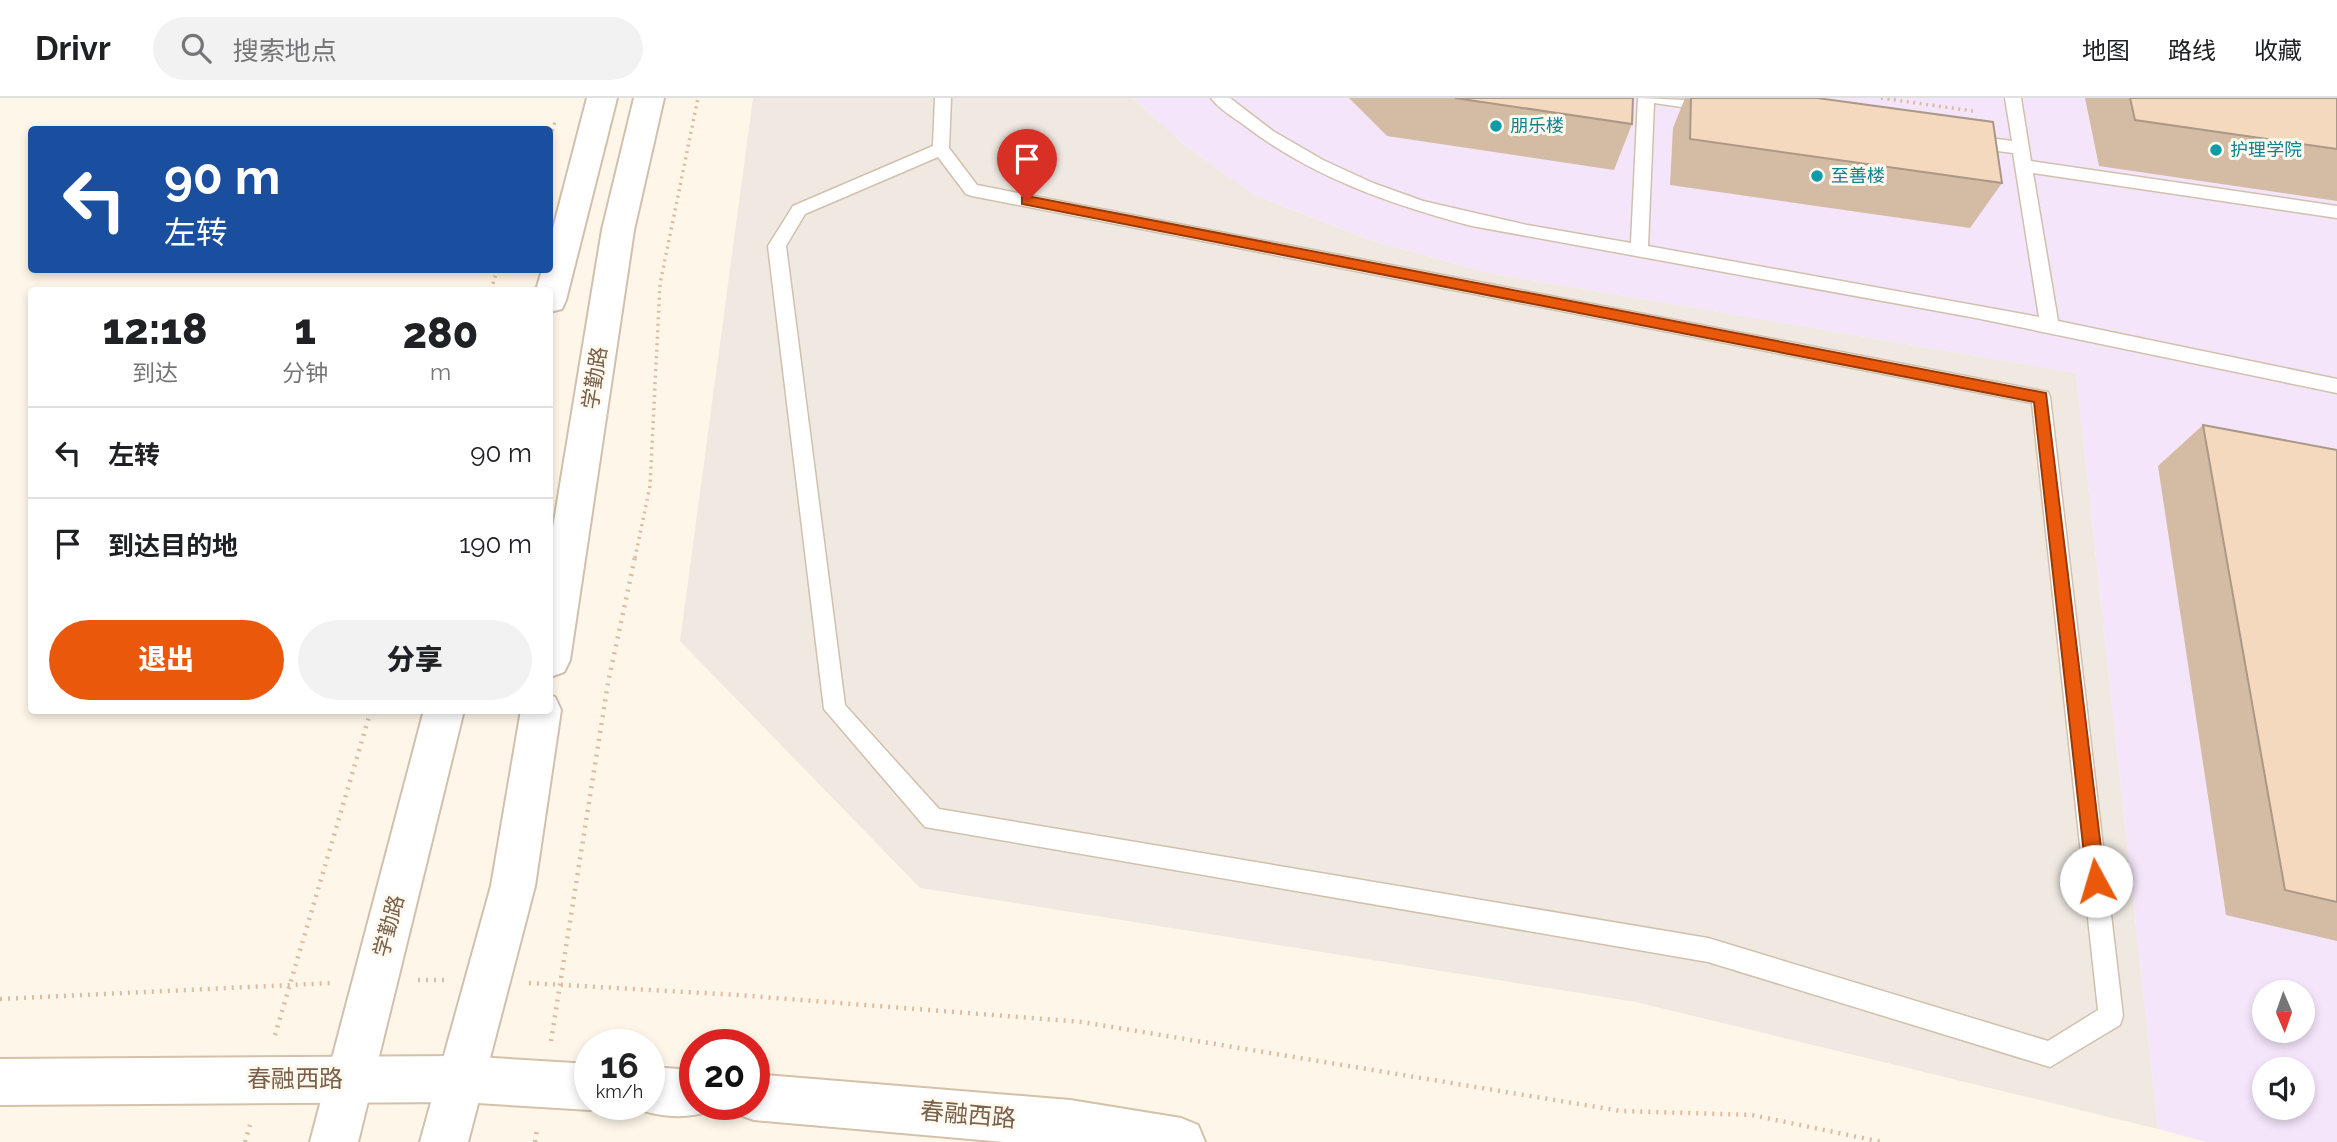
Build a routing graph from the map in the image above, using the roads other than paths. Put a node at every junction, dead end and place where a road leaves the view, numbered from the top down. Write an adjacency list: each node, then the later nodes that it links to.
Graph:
1 (601, 98): 15 (street)
2 (649, 98): 18 (street, 学勤路)
3 (943, 98): 11 (lane)
4 (1219, 98): 14 (lane)
5 (1646, 98): 14 (lane)
6 (1655, 98): 8 (lane)
7 (2013, 98): 10 (lane)
8 (1723, 107)
9 (1953, 139): 10 (lane)
10 (2021, 148): 12 (lane)
11 (941, 149): 11 (lane)
12 (2023, 166): 13 (lane); 16 (lane)
13 (2337, 212)
14 (1639, 250): 16 (lane)
15 (553, 288)
16 (2049, 324): 17 (lane)
17 (2337, 386)
18 (553, 641)
19 (443, 714): 21 (street, 学勤路)
20 (540, 714): 22 (street)
21 (350, 1079): 22 (street, 春融西路); 23 (street, 春融西路); 26 (street, 学勤路)
22 (461, 1079): 24 (street, 春融西路); 27 (street)
23 (0, 1082)
24 (574, 1086)
25 (770, 1098): 28 (street, 春融西路)
26 (334, 1142)
27 (444, 1142)
28 (1181, 1142)

